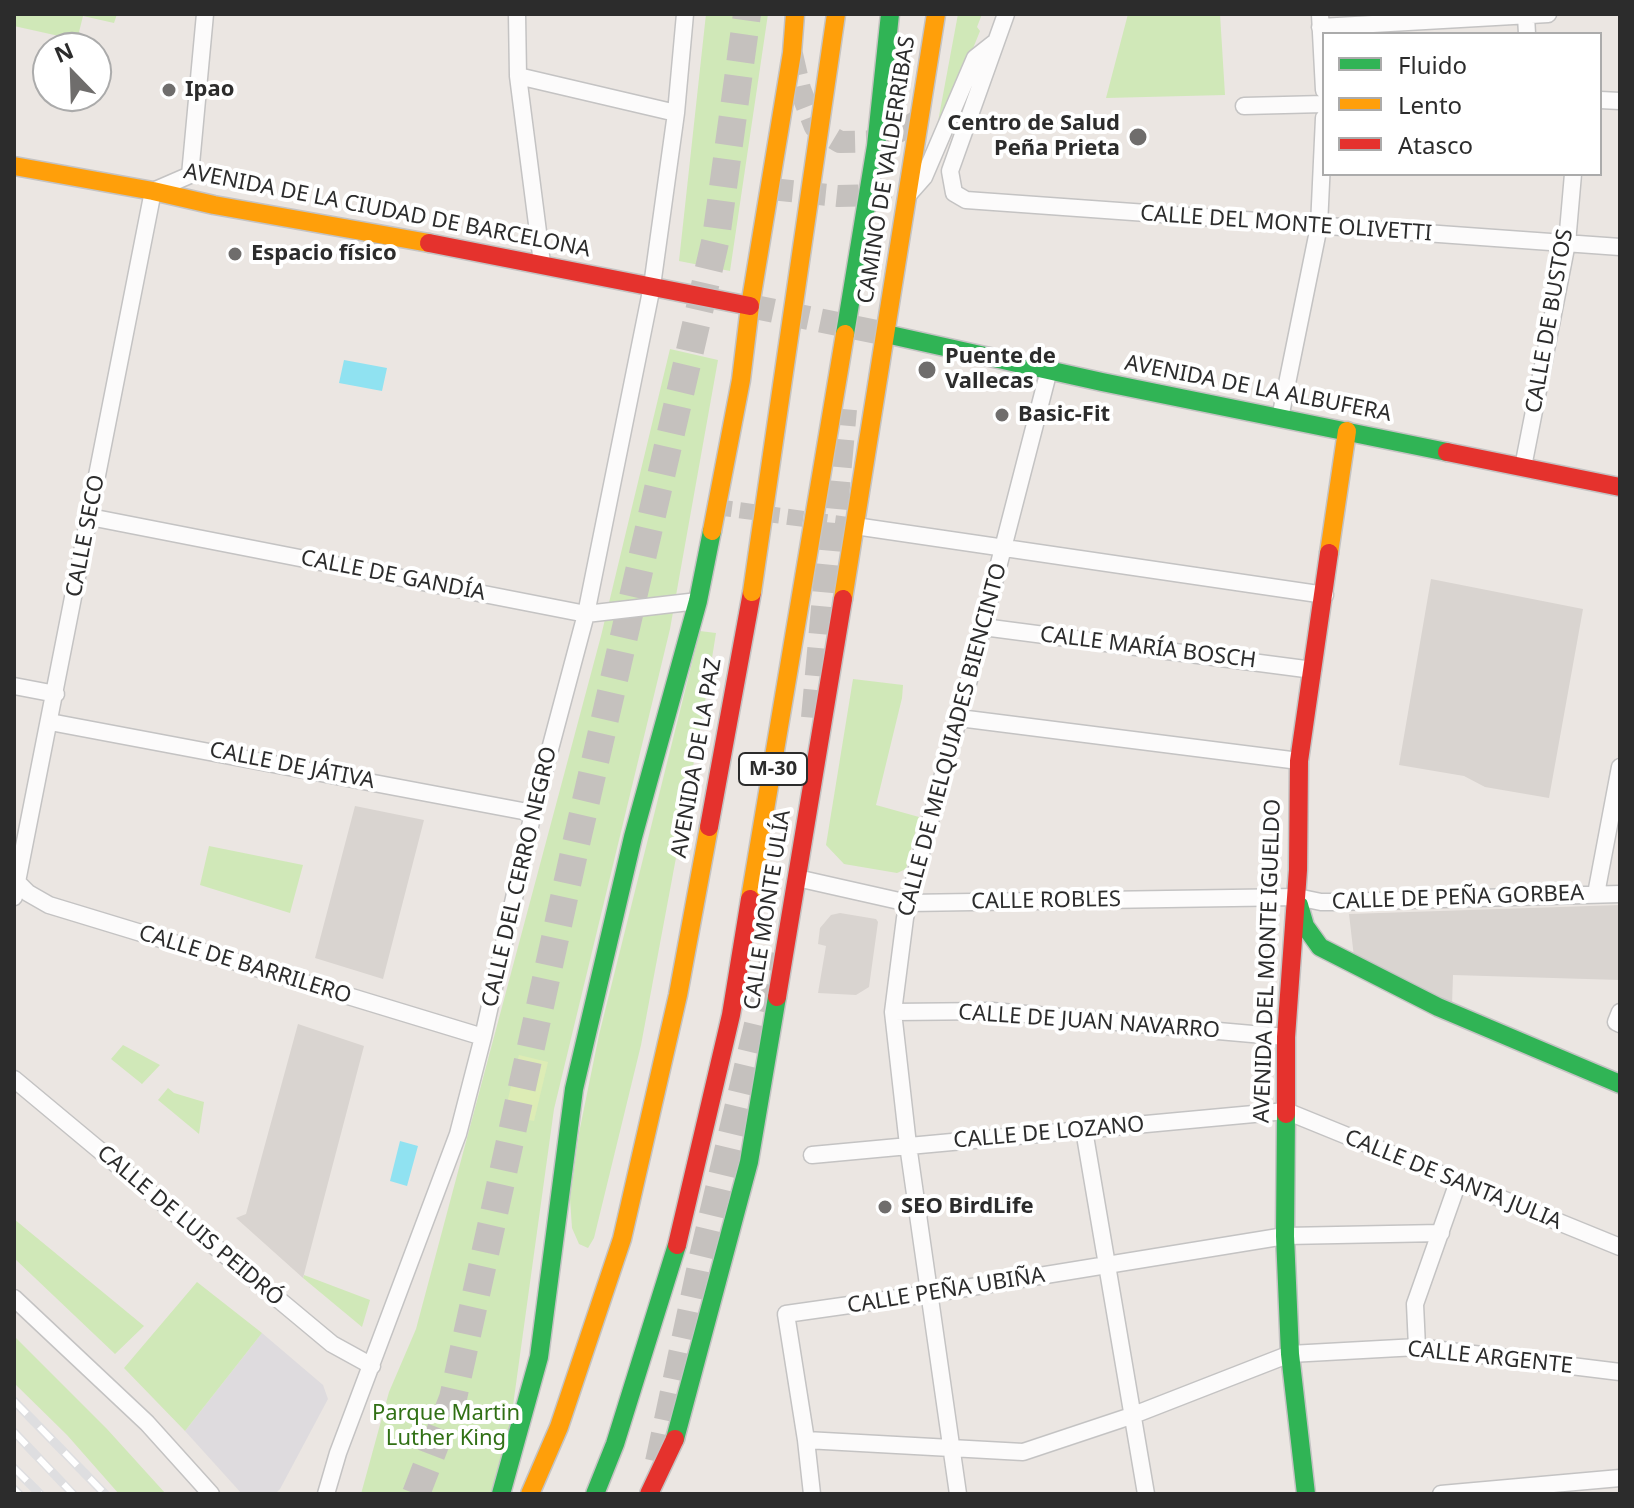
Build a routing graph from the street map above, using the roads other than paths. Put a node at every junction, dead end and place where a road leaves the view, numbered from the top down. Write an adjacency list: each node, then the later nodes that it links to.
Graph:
1 (205, 14): 22 (street)
2 (517, 14): 15 (street)
3 (685, 14): 18 (street, CALLE DEL CERRO NEGRO)
4 (795, 14): 29 (main road, AVENIDA DE LA PAZ)
5 (836, 14): 89 (main road, AVENIDA DE LA PAZ / M-30, bridge)
6 (890, 14): 90 (main road, M-30, bridge)
7 (936, 14): 23 (main road, CAMINO DE VALDERRIBAS)
8 (1006, 14): 13 (street)
9 (1548, 14): 10 (street)
10 (1526, 16): 11 (street); 12 (street)
11 (1320, 21): 14 (street)
12 (1527, 32)
13 (995, 42): 23 (street); 24 (street, CALLE DEL MONTE OLIVETTI)
14 (1322, 56)
15 (518, 76): 18 (street); 27 (street)
16 (1322, 104): 17 (street)
17 (1244, 106)
18 (676, 113): 28 (street, CALLE DEL CERRO NEGRO)
19 (1322, 161): 24 (street)
20 (14, 166): 22 (main road, AVENIDA DE LA CIUDAD DE BARCELONA)
21 (1573, 176): 25 (street, CALLE DE BUSTOS)
22 (153, 191): 27 (main road, AVENIDA DE LA CIUDAD DE BARCELONA); 36 (street, CALLE SECO)
23 (909, 194): 30 (main road, CAMINO DE VALDERRIBAS)
24 (1319, 226): 25 (street, CALLE DEL MONTE OLIVETTI); 32 (street)
25 (1567, 243): 26 (street, CALLE DEL MONTE OLIVETTI); 34 (street, CALLE DE BUSTOS)
26 (1620, 247)
27 (542, 263): 28 (main road, AVENIDA DE LA CIUDAD DE BARCELONA)
28 (652, 286): 29 (main road, AVENIDA DE LA CIUDAD DE BARCELONA); 41 (street, CALLE DEL CERRO NEGRO)
29 (750, 306): 40 (main road, AVENIDA DE LA PAZ)
30 (886, 334): 31 (main road, AVENIDA DE LA ALBUFERA); 37 (main road, CALLE MONTE ULÍA)
31 (1049, 370): 32 (main road, AVENIDA DE LA ALBUFERA); 38 (street, CALLE DE MELQUIADES BIENCINTO)
32 (1280, 418): 33 (main road, AVENIDA DE LA ALBUFERA)
33 (1347, 431): 34 (main road, AVENIDA DE LA ALBUFERA); 39 (main road, AVENIDA DEL MONTE IGUELDO)
34 (1523, 467): 35 (main road, AVENIDA DE LA ALBUFERA)
35 (1620, 487)
36 (90, 517): 41 (street, CALLE DE GANDÍA); 45 (street, CALLE SECO)
37 (855, 526): 38 (street); 51 (main road, CALLE MONTE ULÍA)
38 (1003, 548): 39 (street); 42 (street, CALLE DE MELQUIADES BIENCINTO)
39 (1325, 595): 43 (main road, AVENIDA DEL MONTE IGUELDO)
40 (698, 601): 41 (street, CALLE DE GANDÍA); 88 (main road, AVENIDA DE LA PAZ)
41 (586, 614): 50 (street, CALLE DEL CERRO NEGRO)
42 (983, 627): 43 (street, CALLE MARÍA BOSCH); 46 (street, CALLE DE MELQUIADES BIENCINTO)
43 (1313, 670): 48 (main road, AVENIDA DEL MONTE IGUELDO)
44 (14, 686): 45 (street)
45 (56, 694): 47 (street, CALLE SECO)
46 (959, 718): 48 (street); 56 (street, CALLE DE MELQUIADES BIENCINTO)
47 (50, 722): 50 (street, CALLE DE JÁTIVA); 52 (street, CALLE SECO)
48 (1299, 761): 55 (main road, AVENIDA DEL MONTE IGUELDO)
49 (1620, 767): 53 (street)
50 (533, 813): 60 (street, CALLE DEL CERRO NEGRO)
51 (797, 878): 56 (street, CALLE ROBLES); 80 (main road, CALLE MONTE ULÍA)
52 (15, 885): 60 (street, CALLE DE BARRILERO)
53 (1596, 894): 54 (street, CALLE DE PEÑA GORBEA); 55 (street, CALLE DE PEÑA GORBEA)
54 (1620, 894)
55 (1297, 897): 56 (street, CALLE ROBLES); 61 (main road, AVENIDA DEL MONTE IGUELDO); 63 (main road)
56 (908, 903): 57 (street, CALLE DE MELQUIADES BIENCINTO)
57 (893, 1012): 61 (street, CALLE DE JUAN NAVARRO); 66 (street, CALLE DE MELQUIADES BIENCINTO)
58 (1620, 1012): 59 (street)
59 (1620, 1024)
60 (483, 1037): 77 (street, CALLE DEL CERRO NEGRO)
61 (1286, 1037): 64 (main road, AVENIDA DEL MONTE IGUELDO)
62 (14, 1079): 77 (street, CALLE DE LUIS PEIDRÓ)
63 (1620, 1084)
64 (1286, 1111): 65 (street, CALLE DE LOZANO); 68 (street, CALLE DE SANTA JULIA); 70 (main road, AVENIDA DEL MONTE IGUELDO)
65 (1084, 1130): 66 (street, CALLE DE LOZANO); 72 (street)
66 (908, 1145): 67 (street, CALLE DE LOZANO); 73 (street, CALLE DE MELQUIADES BIENCINTO)
67 (812, 1155)
68 (1458, 1182): 69 (street); 71 (street, CALLE DE SANTA JULIA)
69 (1441, 1233): 70 (street, CALLE PEÑA UBIÑA); 75 (street)
70 (1285, 1236): 72 (street, CALLE PEÑA UBIÑA); 76 (main road, AVENIDA DEL MONTE IGUELDO)
71 (1620, 1247)
72 (1106, 1266): 73 (street, CALLE PEÑA UBIÑA); 79 (street)
73 (930, 1294): 81 (street, CALLE PEÑA UBIÑA); 82 (street, CALLE DE MELQUIADES BIENCINTO)
74 (14, 1298): 85 (street)
75 (1417, 1347): 76 (street, CALLE ARGENTE); 78 (street, CALLE ARGENTE)
76 (1290, 1354): 79 (street, CALLE ARGENTE); 96 (main road, AVENIDA DEL MONTE IGUELDO)
77 (372, 1366): 83 (street, CALLE DEL CERRO NEGRO)
78 (1620, 1372)
79 (1131, 1416): 82 (street, CALLE ARGENTE); 95 (street)
80 (675, 1439): 91 (main road, CALLE MONTE ULÍA); 92 (street)
81 (806, 1440): 82 (street, CALLE ARGENTE); 93 (street, CALLE PEÑA UBIÑA)
82 (951, 1449): 94 (street, CALLE DE MELQUIADES BIENCINTO)
83 (338, 1453): 86 (street, CALLE DEL CERRO NEGRO); 87 (street, CALLE DEL CERRO NEGRO)
84 (1620, 1478): 97 (street)
85 (211, 1494)
86 (313, 1494)
87 (326, 1494)
88 (501, 1494)
89 (530, 1494)
90 (595, 1494)
91 (649, 1494)
92 (665, 1494)
93 (812, 1494)
94 (958, 1494)
95 (1146, 1494)
96 (1306, 1494)
97 (1441, 1494)

